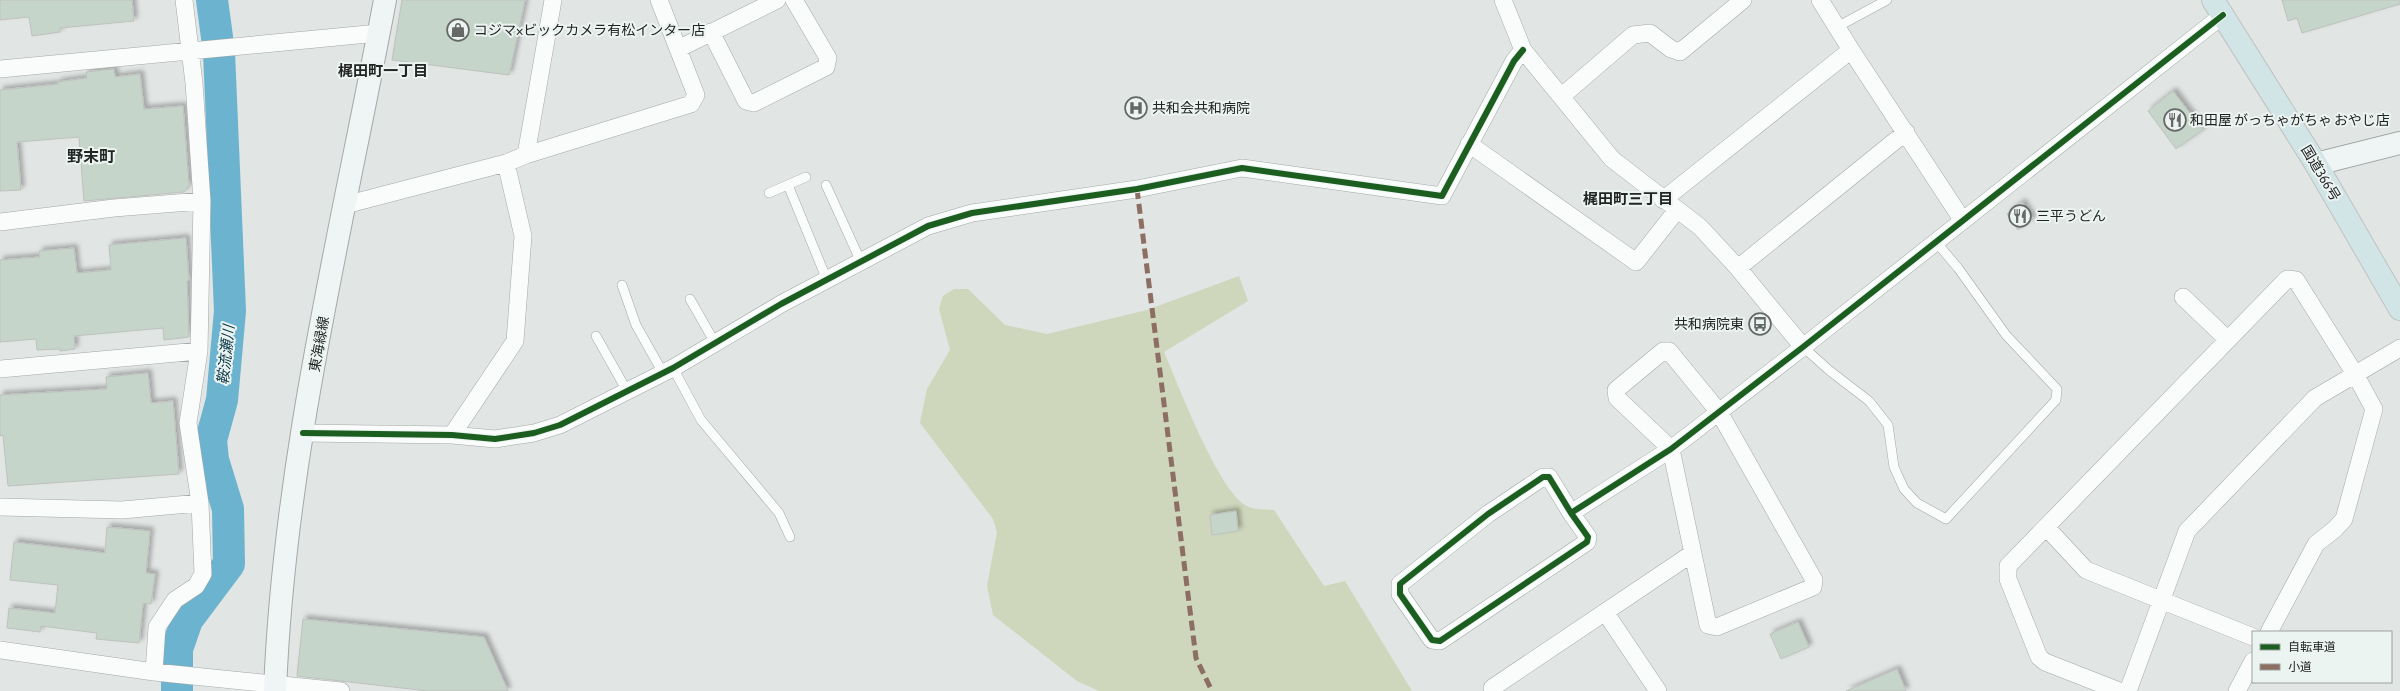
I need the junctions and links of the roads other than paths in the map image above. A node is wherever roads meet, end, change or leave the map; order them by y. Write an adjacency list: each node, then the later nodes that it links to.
1 (184, 0): 15 (street)
2 (385, 0): 14 (main road, 東海緑線)
3 (553, 0): 24 (street)
4 (659, 0): 16 (street)
5 (777, 0): 13 (street)
6 (794, 0): 13 (street)
7 (1503, 0): 17 (street)
8 (1743, 0): 20 (street)
9 (1820, 0): 12 (street)
10 (1887, 0): 12 (lane)
11 (2218, 8): 26 (highway, 国道366号); 35 (street)
12 (1837, 27): 18 (street)
13 (711, 32): 16 (street)
14 (379, 33): 15 (street); 33 (main road, 東海緑線)
15 (196, 49): 19 (street); 32 (street)
16 (678, 49): 24 (street)
17 (1523, 50): 20 (street); 23 (street)
18 (1851, 50): 21 (street); 31 (street)
19 (0, 69)
20 (1562, 96): 31 (street)
21 (1906, 132): 35 (street); 39 (street)
22 (2400, 143): 26 (main road)
23 (1469, 144): 34 (street); 38 (street)
24 (526, 155): 25 (street)
25 (506, 163): 33 (street); 57 (street)
26 (2316, 164): 44 (highway, 国道366号)
27 (806, 177): 28 (lane)
28 (788, 185): 30 (lane); 40 (lane)
29 (826, 185): 38 (lane)
30 (769, 193)
31 (1663, 200): 34 (street)
32 (202, 201): 36 (street); 50 (street)
33 (345, 205): 56 (main road, 東海緑線)
34 (1677, 210): 39 (street)
35 (1963, 221): 37 (street)
36 (0, 222)
37 (1936, 242): 48 (street); 48 (lane)
38 (861, 262): 40 (street)
39 (1738, 268): 48 (street)
40 (827, 280): 47 (street)
41 (622, 285): 52 (lane)
42 (2183, 297): 46 (street)
43 (690, 299): 47 (lane)
44 (2400, 309)
45 (596, 336): 54 (lane)
46 (2228, 340): 53 (street); 62 (street)
47 (715, 343): 52 (street)
48 (1803, 347): 55 (street)
49 (2400, 348): 53 (street)
50 (199, 351): 51 (street); 59 (street)
51 (0, 369)
52 (668, 370): 54 (street); 63 (lane)
53 (2355, 374): 65 (street); 67 (street)
54 (627, 391): 57 (street)
55 (1719, 412): 58 (street); 58 (street); 64 (street)
56 (303, 433): 57 (street); 72 (main road, 東海緑線)
57 (452, 436)
58 (1671, 449): 61 (street); 64 (street)
59 (200, 503): 60 (street); 71 (street)
60 (0, 507)
61 (1572, 513): 61 (street)
62 (2046, 527): 65 (street); 76 (street)
63 (790, 537)
64 (1693, 553): 66 (street)
65 (2162, 600): 68 (street); 77 (street)
66 (1605, 612): 74 (street); 75 (street)
67 (2270, 631)
68 (2252, 637)
69 (0, 650): 71 (street)
70 (2252, 663): 78 (street)
71 (160, 672): 72 (street)
72 (275, 687): 73 (street)
73 (341, 691)
74 (1494, 691)
75 (1658, 691)
76 (2119, 691)
77 (2128, 691)
78 (2237, 691)

